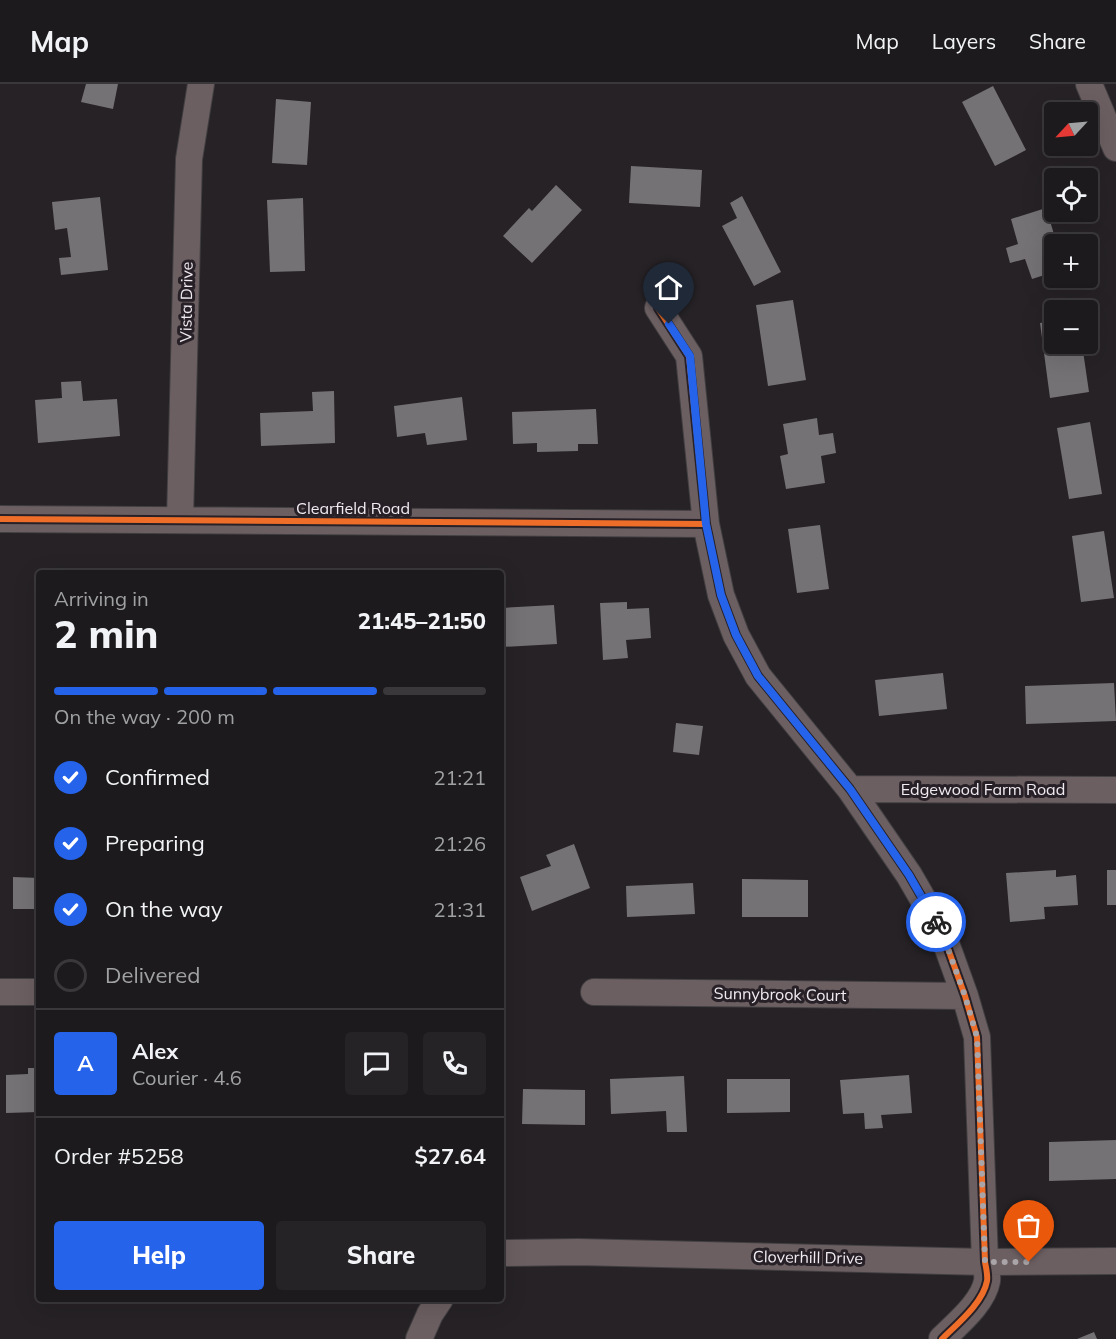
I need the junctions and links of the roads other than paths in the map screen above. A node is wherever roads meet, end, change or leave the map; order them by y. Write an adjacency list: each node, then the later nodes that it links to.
1 (201, 84): 6 (street, Vista Drive)
2 (1089, 84): 3 (street)
3 (1116, 148)
4 (658, 308): 7 (street)
5 (0, 519): 6 (street, Clearfield Road)
6 (180, 520): 7 (street, Clearfield Road)
7 (706, 524): 8 (street)
8 (850, 789): 9 (street, Edgewood Farm Road); 13 (street)
9 (1116, 790)
10 (0, 992): 11 (street)
11 (36, 992)
12 (594, 992): 13 (street, Sunnybrook Court)
13 (965, 996): 16 (street)
14 (504, 1253): 16 (street, Cloverhill Drive)
15 (1116, 1261): 16 (street, Cloverhill Drive)
16 (985, 1262): 19 (street)
17 (439, 1302): 18 (street)
18 (419, 1339)
19 (942, 1339)

